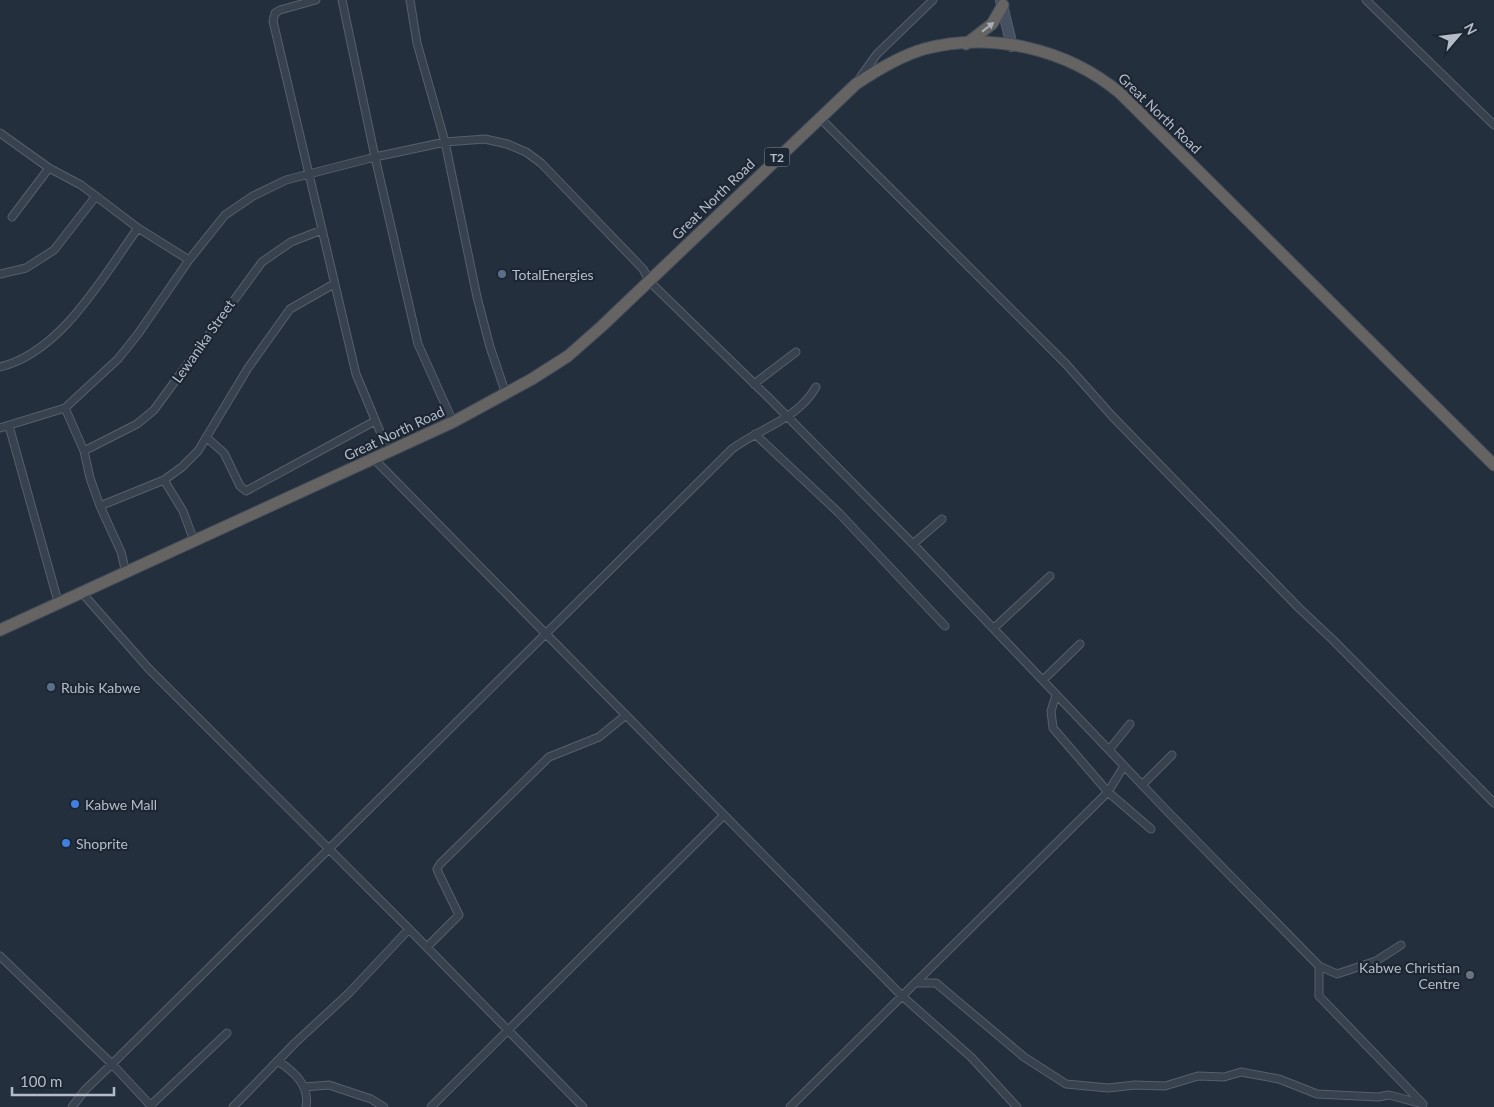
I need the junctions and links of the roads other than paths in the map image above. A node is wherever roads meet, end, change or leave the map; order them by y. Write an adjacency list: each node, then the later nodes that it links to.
1 (316, 0): 16 (street)
2 (342, 0): 14 (street)
3 (410, 0): 13 (street)
4 (933, 0): 9 (street)
5 (1366, 0): 11 (street)
6 (1002, 3): 7 (highway, one-way to 6); 8 (main road)
7 (966, 44): 8 (highway, Great North Road / T2); 9 (highway, Great North Road / T2)
8 (1012, 46): 41 (highway, Great North Road / T2)
9 (856, 84): 10 (highway, Great North Road / T2)
10 (819, 116): 23 (highway, Great North Road / T2); 65 (street)
11 (1494, 125)
12 (0, 133): 15 (street)
13 (445, 142): 14 (street); 23 (street); 29 (street)
14 (375, 157): 16 (street); 33 (street)
15 (49, 168): 17 (street); 18 (street)
16 (309, 173): 20 (street); 21 (street)
17 (96, 196): 19 (street); 22 (street)
18 (12, 217)
19 (138, 228): 21 (street); 26 (street)
20 (322, 230): 24 (street); 38 (street, Lewanika Street)
21 (189, 260): 30 (street)
22 (0, 274)
23 (650, 282): 27 (street); 29 (highway, Great North Road / T2)
24 (334, 284): 32 (street); 37 (street)
25 (796, 352): 27 (street)
26 (0, 367)
27 (754, 384): 31 (street)
28 (816, 387): 31 (street)
29 (506, 394): 33 (highway, Great North Road / T2)
30 (64, 408): 34 (street); 38 (street)
31 (786, 417): 36 (street); 46 (street)
32 (375, 421): 37 (street); 39 (street)
33 (453, 422): 39 (highway, Great North Road / T2)
34 (9, 426): 35 (street); 50 (street)
35 (0, 428)
36 (755, 434): 51 (street); 54 (street)
37 (206, 437): 42 (street)
38 (84, 452): 43 (street)
39 (388, 453): 40 (highway, Great North Road / T2)
40 (374, 459): 45 (highway, Great North Road / T2); 54 (street)
41 (1494, 465)
42 (164, 480): 43 (street); 45 (street)
43 (100, 506): 47 (street)
44 (942, 519): 46 (street)
45 (194, 541): 47 (highway, Great North Road / T2)
46 (913, 544): 52 (street)
47 (126, 573): 49 (highway, Great North Road / T2)
48 (1050, 576): 52 (street)
49 (83, 594): 50 (highway, Great North Road / T2); 68 (street)
50 (59, 605): 53 (highway, Great North Road / T2)
51 (945, 626)
52 (994, 628): 56 (street)
53 (0, 630)
54 (544, 635): 58 (street); 68 (street)
55 (1080, 644): 56 (street)
56 (1043, 680): 57 (street)
57 (1056, 695): 60 (street); 64 (street)
58 (626, 715): 66 (street); 71 (street)
59 (1130, 724): 60 (street)
60 (1109, 750): 62 (street)
61 (1172, 755): 63 (street)
62 (1124, 766): 63 (street); 64 (street)
63 (1142, 785): 73 (street)
64 (1108, 792): 67 (street); 74 (street)
65 (1494, 803)
66 (724, 815): 75 (street); 76 (street)
67 (1151, 829)
68 (329, 851): 69 (street); 79 (street)
69 (409, 929): 71 (street); 78 (street)
70 (1401, 945): 73 (street)
71 (427, 947): 76 (street)
72 (0, 956): 79 (street)
73 (1319, 966): 82 (street)
74 (915, 983): 75 (street); 82 (street)
75 (902, 996): 89 (street); 90 (street)
76 (508, 1030): 87 (street); 88 (street)
77 (227, 1033): 81 (street)
78 (278, 1061): 80 (street); 84 (street)
79 (112, 1064): 81 (street); 83 (street)
80 (304, 1087): 85 (street); 86 (street)
81 (151, 1106)
82 (1424, 1106)
83 (72, 1107)
84 (233, 1107)
85 (306, 1107)
86 (384, 1107)
87 (431, 1107)
88 (583, 1107)
89 (790, 1107)
90 (1017, 1107)

